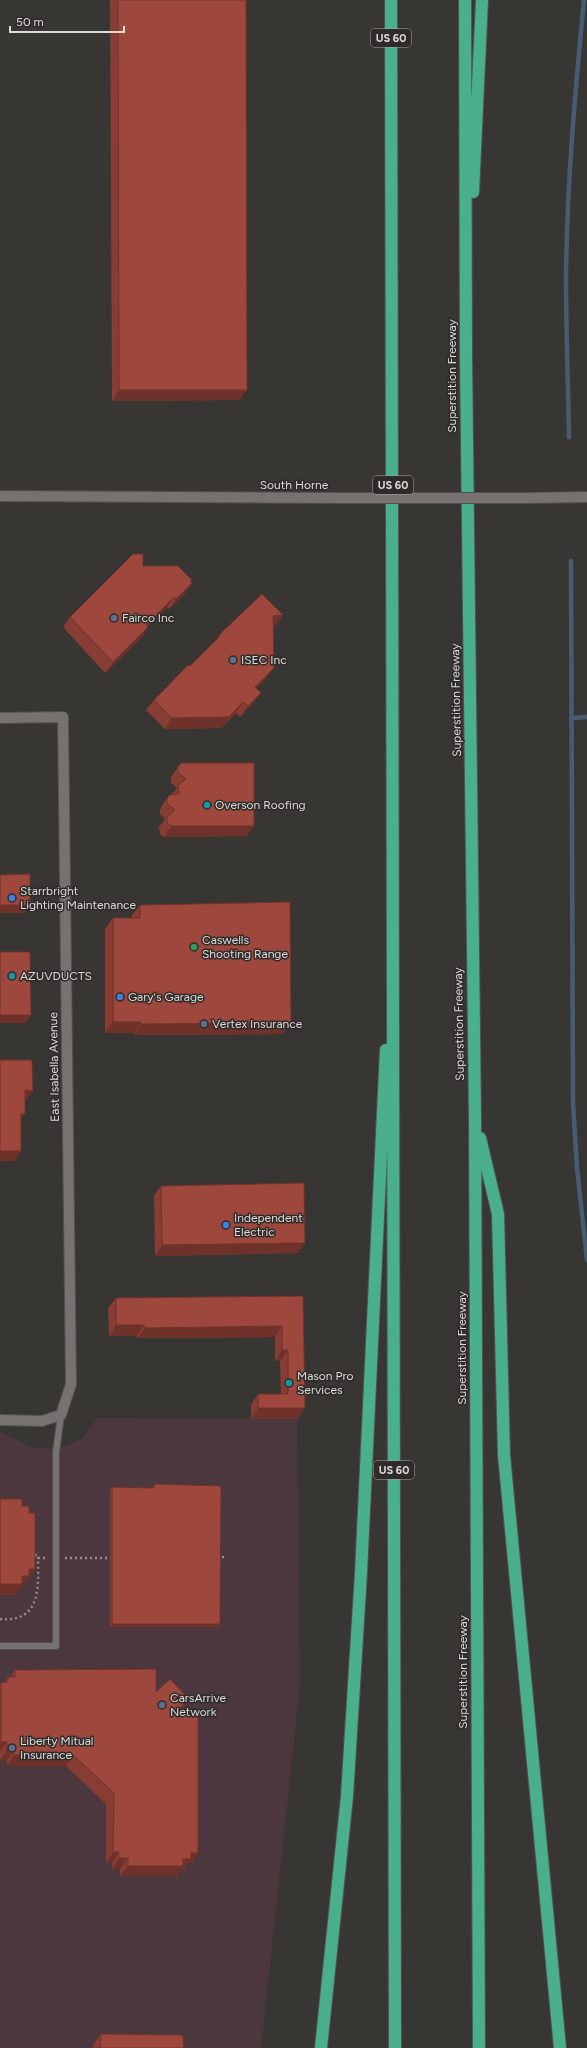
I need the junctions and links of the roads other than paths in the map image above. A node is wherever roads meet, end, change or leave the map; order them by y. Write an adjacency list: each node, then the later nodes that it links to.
1 (387, 0): 5 (highway)
2 (391, 0): 5 (highway, US 60)
3 (465, 0): 6 (highway, Superstition Freeway)
4 (482, 0): 6 (highway)
5 (392, 76): 10 (highway, US 60)
6 (466, 357): 11 (highway, Superstition Freeway)
7 (0, 496): 8 (street, South Horne, bridge)
8 (587, 497)
9 (0, 718): 12 (street, East Isabella Avenue)
10 (394, 893): 15 (highway); 16 (highway, US 60)
11 (475, 1118): 17 (highway, Superstition Freeway); 18 (highway)
12 (61, 1415): 13 (street); 14 (lane)
13 (0, 1420)
14 (0, 1646)
15 (321, 2048)
16 (395, 2048)
17 (478, 2048)
18 (560, 2048)

